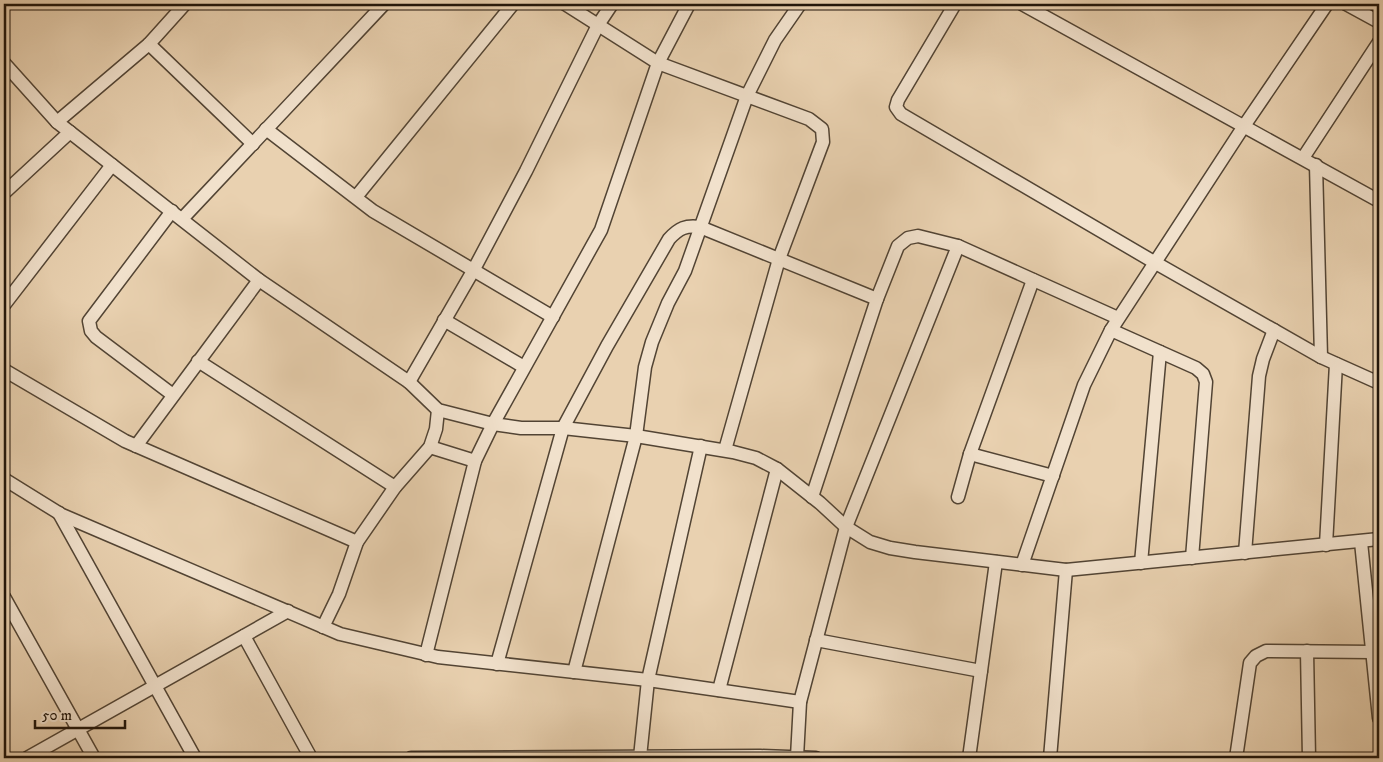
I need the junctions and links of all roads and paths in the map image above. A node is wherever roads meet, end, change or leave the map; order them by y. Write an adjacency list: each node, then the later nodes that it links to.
1 (185, 4): 15 (street)
2 (384, 4): 21 (street)
3 (513, 4): 28 (street)
4 (565, 4): 13 (street)
5 (612, 4): 13 (street)
6 (688, 4): 17 (street)
7 (800, 4): 18 (street)
8 (955, 4): 35 (street)
9 (1022, 4): 20 (street)
10 (1327, 4): 20 (street)
11 (1346, 4): 12 (street)
12 (1379, 22)
13 (598, 25): 17 (street); 36 (street)
14 (1379, 42): 24 (street)
15 (149, 44): 19 (street); 23 (street)
16 (4, 63): 19 (street)
17 (658, 63): 18 (street); 41 (street)
18 (747, 96): 32 (street); 34 (street)
19 (57, 122): 22 (street)
20 (1244, 126): 24 (street); 35 (street)
21 (266, 130): 23 (street); 28 (street)
22 (70, 132): 25 (street); 27 (street)
23 (253, 144): 31 (street)
24 (1303, 158): 26 (street)
25 (112, 165): 30 (street); 40 (street)
26 (1316, 165): 29 (street); 47 (street)
27 (4, 193)
28 (356, 197): 36 (street)
29 (1379, 201)
30 (172, 211): 31 (street); 54 (street)
31 (182, 220): 37 (street)
32 (700, 227): 34 (street); 57 (street); 58 (street)
33 (958, 246): 38 (street); 39 (street); 72 (street)
34 (779, 259): 39 (street); 62 (street)
35 (1154, 262): 42 (street); 45 (street)
36 (473, 271): 41 (street); 43 (street)
37 (259, 280): 48 (street); 52 (street)
38 (1033, 280): 42 (street); 63 (street)
39 (877, 299): 69 (street)
40 (4, 305)
41 (553, 317): 50 (street)
42 (1118, 318): 44 (street)
43 (444, 320): 50 (street); 52 (street)
44 (1111, 330): 46 (street); 66 (street)
45 (1274, 330): 47 (street); 77 (street)
46 (1160, 352): 78 (street); 80 (street)
47 (1321, 356): 49 (street)
48 (198, 361): 54 (street); 68 (street)
49 (1336, 364): 53 (street); 76 (street)
50 (524, 367): 56 (street)
51 (4, 370): 59 (street)
52 (409, 382): 55 (street)
53 (1379, 383)
54 (173, 396): 59 (street)
55 (438, 410): 56 (street); 61 (street)
56 (493, 424): 57 (street); 64 (street)
57 (563, 428): 58 (street); 91 (street)
58 (636, 436): 60 (street); 93 (street)
59 (136, 446): 74 (street)
60 (701, 446): 62 (street); 94 (street)
61 (430, 447): 64 (street); 68 (street)
62 (725, 450): 65 (street)
63 (970, 454): 66 (street); 70 (street)
64 (475, 461): 89 (street)
65 (777, 469): 69 (street); 96 (street)
66 (1053, 476): 81 (street)
67 (4, 479): 71 (street)
68 (395, 487): 74 (street)
69 (812, 497): 72 (street)
70 (958, 497)
71 (60, 513): 84 (street); 95 (street)
72 (846, 527): 79 (street); 87 (street)
73 (1379, 539): 75 (street)
74 (357, 542): 85 (street)
75 (1361, 542): 76 (street); 90 (street)
76 (1326, 545): 77 (street)
77 (1245, 553): 78 (street)
78 (1192, 558): 80 (street)
79 (996, 562): 81 (street); 92 (street)
80 (1141, 563): 82 (street)
81 (1022, 565): 82 (street)
82 (1066, 570): 110 (street)
83 (4, 597): 99 (street)
84 (288, 611): 85 (street); 86 (street)
85 (324, 626): 89 (street)
86 (244, 636): 95 (street); 105 (street)
87 (816, 640): 92 (street); 97 (street)
88 (1307, 651): 90 (street); 111 (street); 112 (street)
89 (426, 655): 91 (street)
90 (1375, 657): 98 (street)
91 (497, 664): 93 (street)
92 (981, 671): 109 (street)
93 (574, 672): 94 (street)
94 (648, 680): 96 (street); 100 (street)
95 (155, 686): 99 (street); 104 (street)
96 (719, 690): 97 (street)
97 (800, 702): 101 (street)
98 (1379, 718)
99 (78, 730): 102 (street); 103 (street)
100 (640, 757): 106 (street); 107 (street)
101 (797, 757): 107 (street); 108 (street)
102 (27, 758)
103 (94, 758)
104 (195, 758)
105 (311, 758)
106 (411, 758)
107 (655, 758)
108 (816, 758)
109 (969, 758)
110 (1050, 758)
111 (1236, 758)
112 (1309, 758)

